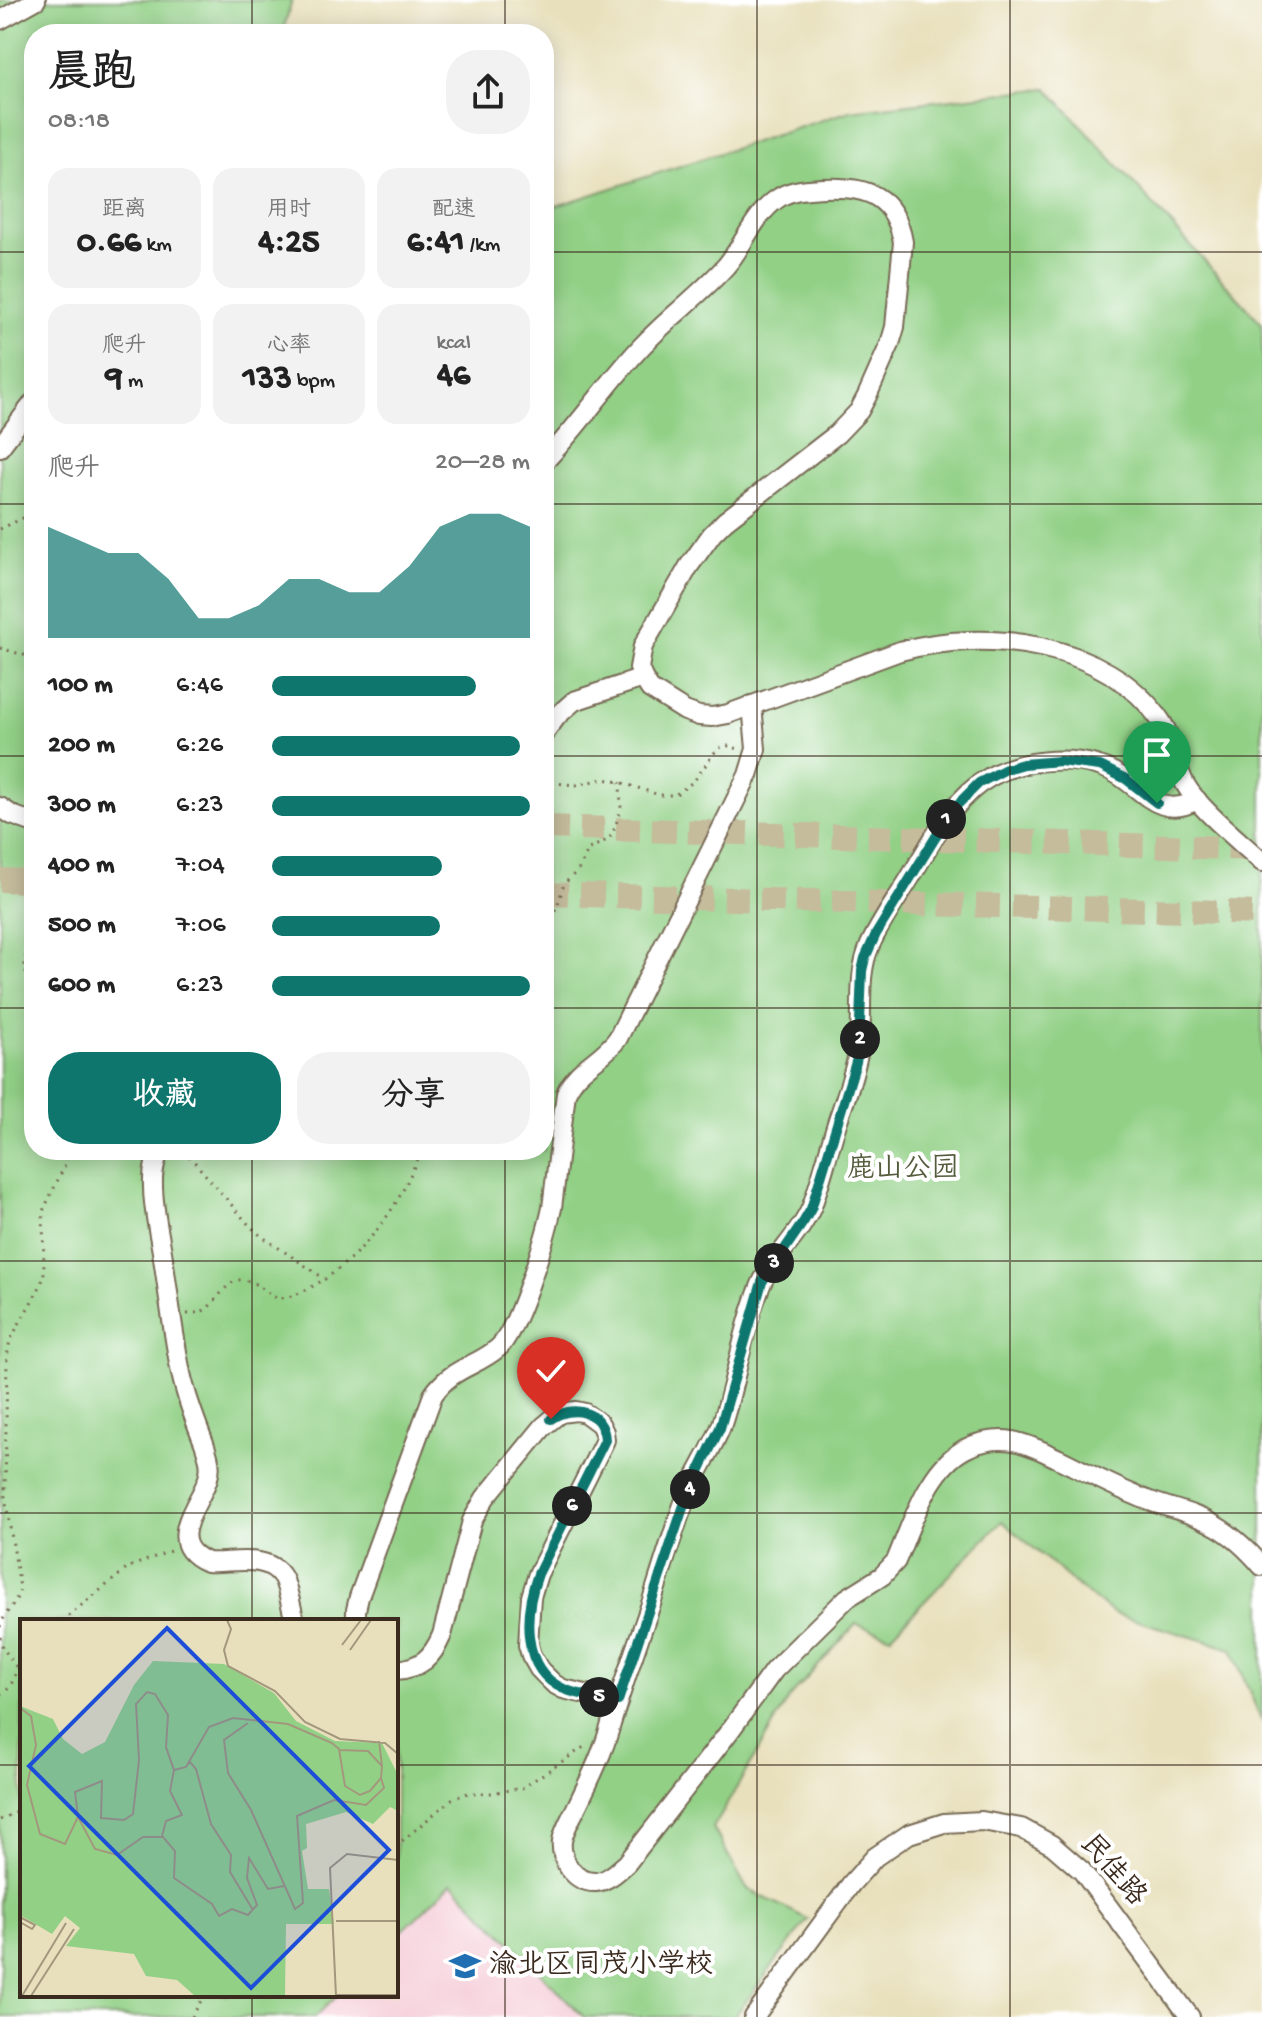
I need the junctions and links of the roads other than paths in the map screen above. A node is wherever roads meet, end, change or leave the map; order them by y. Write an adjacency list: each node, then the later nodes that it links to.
1 (36, 0): 2 (street)
2 (0, 20)
3 (24, 415): 4 (street)
4 (0, 447)
5 (554, 450): 6 (street)
6 (643, 678): 7 (street); 8 (street)
7 (752, 705): 9 (street); 16 (street)
8 (554, 720)
9 (1197, 800): 12 (street); 18 (street)
10 (0, 807): 11 (street)
11 (24, 819)
12 (1262, 862)
13 (156, 1160): 15 (street)
14 (1262, 1566): 18 (street)
15 (294, 1619)
16 (356, 1619)
17 (398, 1670): 18 (street)
18 (618, 1701)
19 (754, 2017): 20 (street, 民佳路)
20 (1190, 2017)

